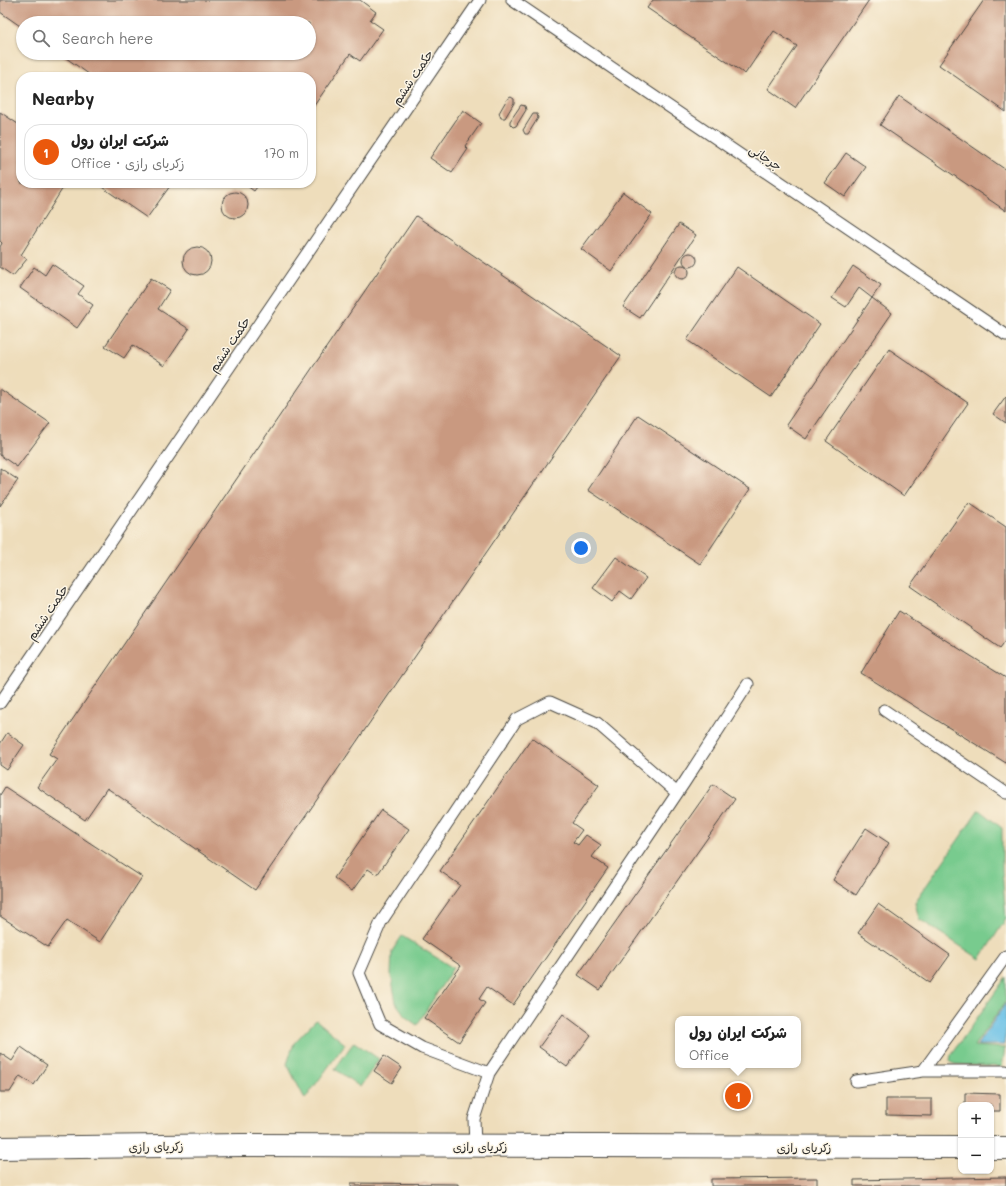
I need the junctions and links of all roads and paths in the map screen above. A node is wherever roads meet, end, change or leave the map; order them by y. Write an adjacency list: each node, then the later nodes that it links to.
1 (480, 0): 5 (lane, حکمت ششم)
2 (512, 0): 3 (lane, جرجانی)
3 (1006, 336)
4 (748, 684): 7 (lane)
5 (0, 703)
6 (884, 710): 8 (lane)
7 (677, 793): 12 (lane); 12 (lane)
8 (1006, 793)
9 (1006, 956): 10 (lane)
10 (922, 1071): 11 (lane); 13 (lane)
11 (1006, 1071)
12 (489, 1073): 14 (lane)
13 (856, 1081)
14 (475, 1146): 15 (street, زکریای رازی); 16 (street, زکریای رازی)
15 (958, 1147)
16 (0, 1148)
17 (994, 1148): 18 (street)
18 (1006, 1148)

